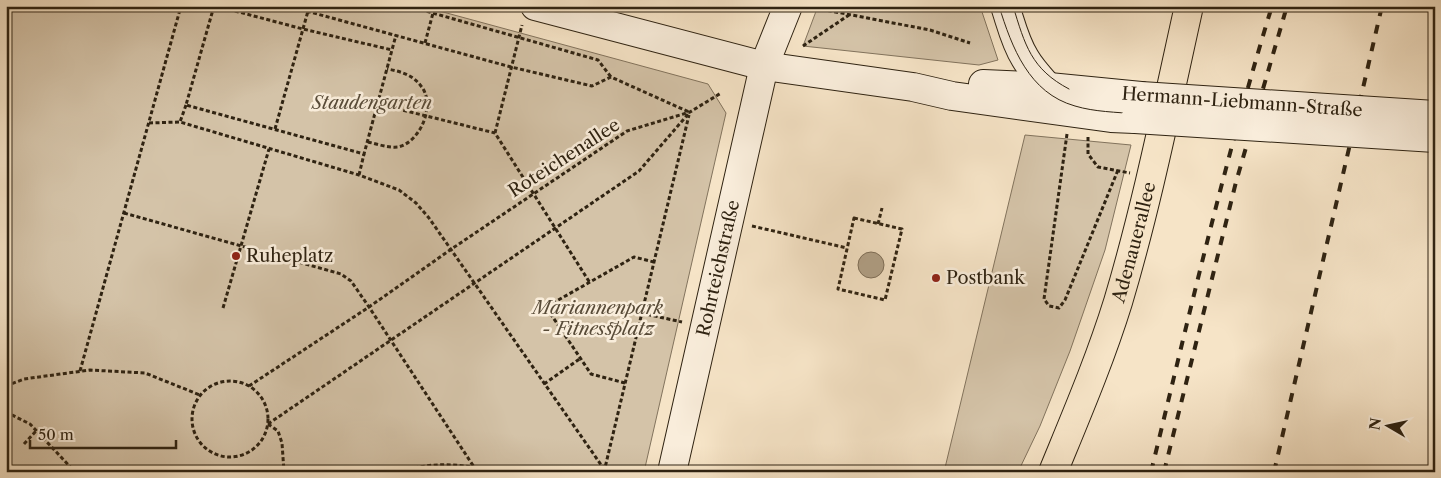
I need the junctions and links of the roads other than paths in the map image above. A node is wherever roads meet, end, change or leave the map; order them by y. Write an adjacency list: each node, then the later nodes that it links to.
1 (788, 6): 5 (main road, Rohrteichstraße)
2 (1006, 6): 6 (main road)
3 (1190, 6): 11 (main road, Adenauerallee)
4 (528, 15): 5 (main road)
5 (764, 66): 6 (main road); 10 (main road, Rohrteichstraße)
6 (1030, 93): 7 (main road, Hermann-Liebmann-Straße); 7 (main road, Hermann-Liebmann-Straße)
7 (1138, 108): 8 (main road, Hermann-Liebmann-Straße, bridge); 9 (main road, Hermann-Liebmann-Straße, bridge)
8 (1435, 115)
9 (1435, 138)
10 (672, 472)
11 (1053, 472)

